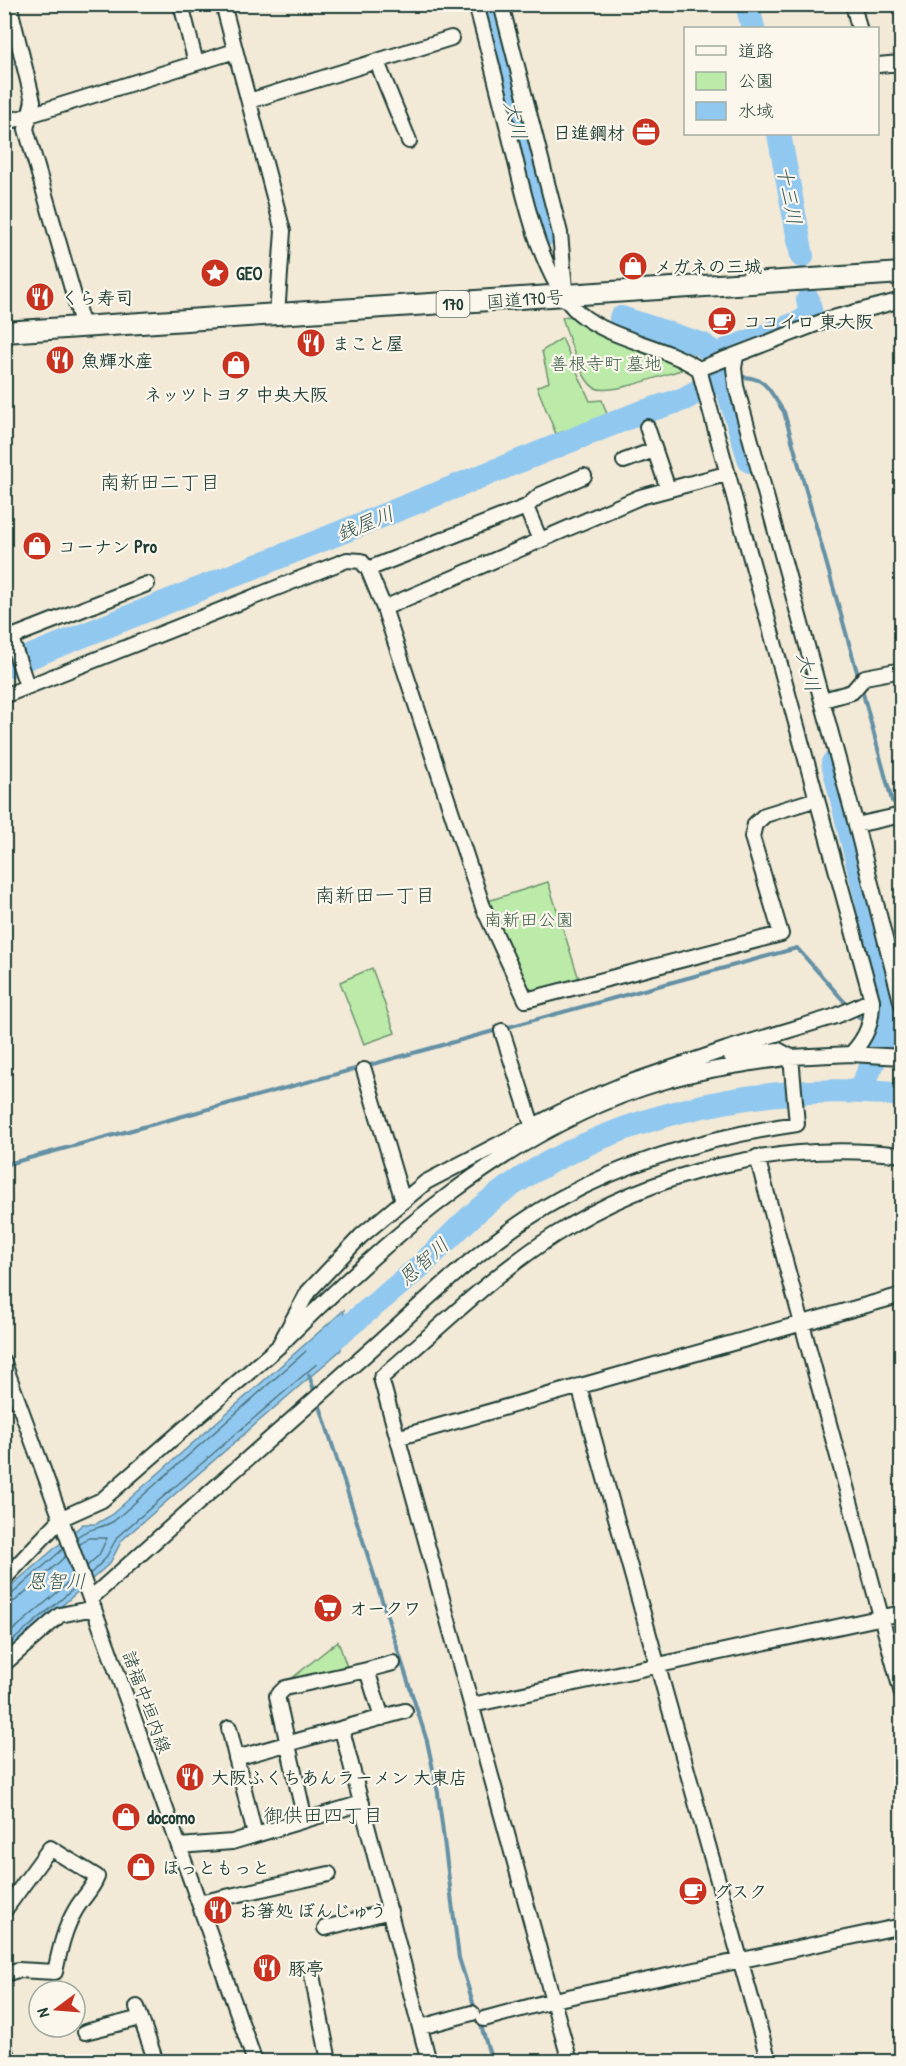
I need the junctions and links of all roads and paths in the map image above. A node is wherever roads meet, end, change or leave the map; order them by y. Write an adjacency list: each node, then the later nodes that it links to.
1 (9, 4): 15 (street)
2 (181, 4): 11 (street)
3 (223, 4): 9 (street)
4 (476, 4): 19 (street)
5 (501, 4): 19 (street)
6 (853, 4): 7 (street)
7 (860, 27)
8 (451, 38): 10 (street)
9 (235, 51): 11 (street); 14 (street)
10 (376, 62): 14 (street); 17 (street)
11 (196, 63): 15 (street)
12 (879, 65): 13 (street)
13 (902, 69)
14 (249, 101): 21 (street)
15 (29, 116): 16 (street); 22 (street)
16 (4, 123)
17 (409, 141)
18 (902, 273): 19 (highway, 国道170号 / 170)
19 (565, 297): 21 (highway, 国道170号 / 170); 25 (street)
20 (902, 300): 24 (street)
21 (277, 315): 22 (highway, 国道170号 / 170)
22 (83, 327): 23 (highway, 国道170号 / 170)
23 (4, 332)
24 (733, 357): 25 (street); 41 (street)
25 (701, 370): 29 (street)
26 (647, 427): 27 (street)
27 (654, 450): 28 (street); 31 (street)
28 (624, 461)
29 (726, 474): 31 (street); 42 (street)
30 (584, 476): 32 (street)
31 (668, 489): 33 (street)
32 (526, 507): 33 (street); 34 (street)
33 (540, 540): 36 (street)
34 (368, 569): 36 (street); 39 (street)
35 (147, 584): 37 (street)
36 (384, 608): 42 (street)
37 (8, 639): 39 (street)
38 (902, 670): 41 (street)
39 (27, 686): 40 (street)
40 (4, 696)
41 (823, 700): 44 (street)
42 (817, 799): 45 (street)
43 (902, 815): 44 (street)
44 (856, 825): 46 (street)
45 (872, 1000): 48 (street); 49 (street)
46 (902, 1005)
47 (502, 1030): 53 (street)
48 (727, 1049): 50 (street); 53 (street)
49 (851, 1054): 50 (street); 51 (street)
50 (791, 1057): 59 (street); 65 (street)
51 (902, 1057)
52 (364, 1070): 56 (street)
53 (533, 1128): 56 (street)
54 (902, 1155): 55 (street)
55 (757, 1157): 58 (street); 62 (street)
56 (403, 1202): 59 (street)
57 (902, 1295): 58 (street)
58 (800, 1324): 61 (street); 67 (street)
59 (278, 1347): 63 (street)
60 (4, 1363): 63 (street)
61 (579, 1386): 62 (street); 70 (street)
62 (400, 1437): 73 (street)
63 (62, 1518): 64 (street); 65 (street, 諸福中垣内線)
64 (4, 1579)
65 (91, 1599): 69 (street); 83 (street, 諸福中垣内線)
66 (902, 1613): 67 (street)
67 (880, 1618): 70 (street); 72 (street)
68 (393, 1663): 71 (street)
69 (4, 1664)
70 (660, 1664): 73 (street); 90 (street)
71 (368, 1670): 75 (street); 78 (street)
72 (902, 1694)
73 (472, 1705): 93 (street)
74 (405, 1711): 75 (street)
75 (382, 1718): 77 (street)
76 (229, 1728): 79 (street)
77 (342, 1730): 78 (street); 80 (street)
78 (288, 1745): 79 (street); 81 (street)
79 (236, 1758): 82 (street)
80 (362, 1803): 81 (street); 87 (street)
81 (305, 1820): 82 (street)
82 (255, 1835): 83 (street)
83 (179, 1846): 85 (street, 諸福中垣内線)
84 (329, 1874): 85 (street)
85 (199, 1903): 99 (street, 諸福中垣内線)
86 (4, 1911): 91 (street)
87 (390, 1911): 89 (street); 94 (street)
88 (902, 1926): 90 (street)
89 (325, 1928)
90 (741, 1961): 93 (street); 103 (street)
91 (4, 1974)
92 (312, 1975): 100 (street)
93 (554, 2000): 94 (street); 102 (street)
94 (421, 2027): 101 (street)
95 (87, 2030): 98 (street)
96 (4, 2048): 97 (street)
97 (9, 2061)
98 (156, 2061)
99 (255, 2061)
100 (326, 2061)
101 (429, 2061)
102 (570, 2061)
103 (769, 2061)

